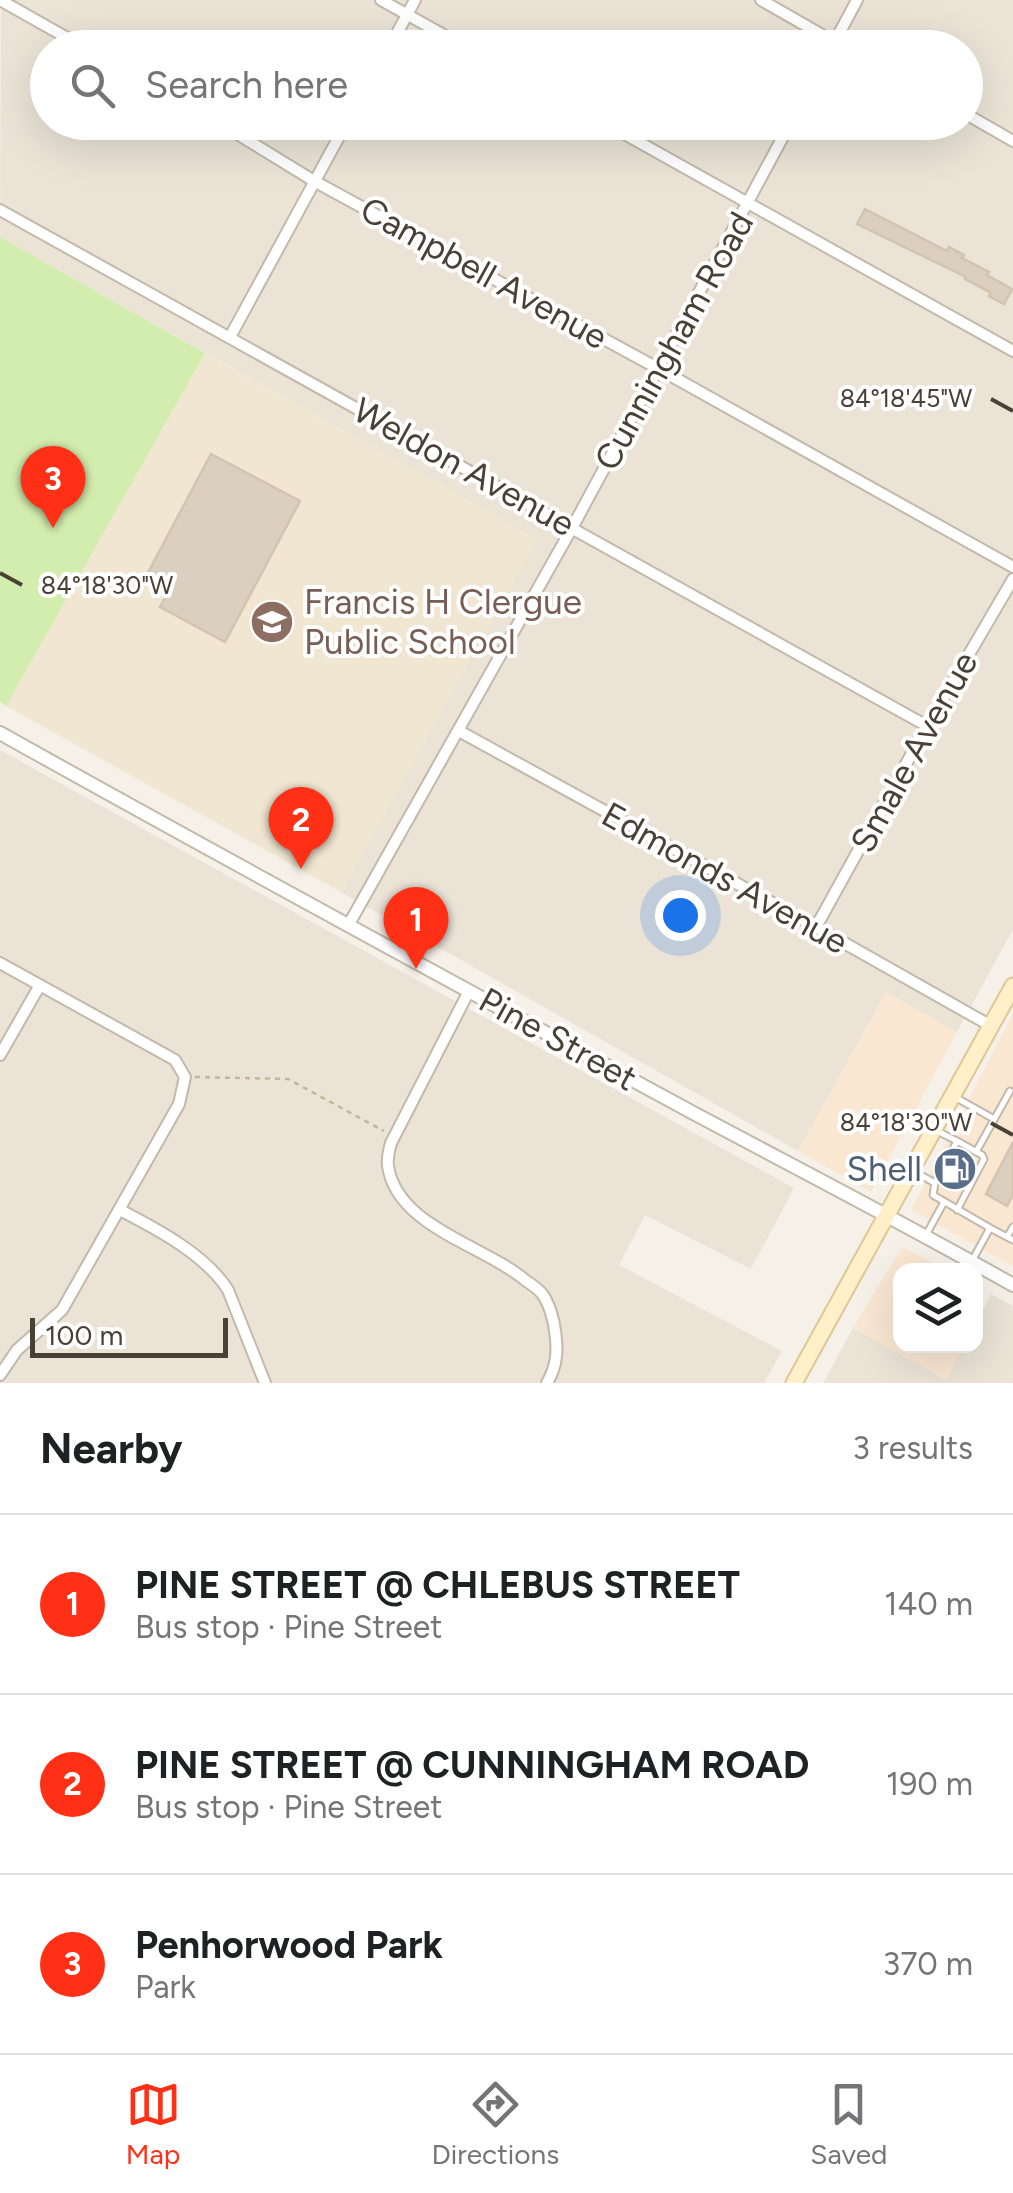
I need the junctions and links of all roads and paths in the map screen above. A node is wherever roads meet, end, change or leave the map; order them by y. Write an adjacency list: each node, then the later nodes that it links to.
1 (0, 0): 7 (street)
2 (382, 0): 6 (street)
3 (415, 0): 6 (street)
4 (760, 0): 10 (street)
5 (857, 0): 11 (street)
6 (407, 14): 8 (street); 9 (street)
7 (52, 30)
8 (399, 30)
9 (435, 30)
10 (810, 30)
11 (844, 30)
12 (983, 124): 17 (street)
13 (248, 140): 18 (street, Campbell Avenue)
14 (337, 140): 18 (street)
15 (635, 140): 19 (street)
16 (782, 140): 19 (street, Cunningham Road)
17 (1013, 141)
18 (314, 180): 21 (street); 23 (street, Campbell Avenue)
19 (749, 203): 22 (street); 23 (street, Cunningham Road)
20 (0, 210): 21 (street, Weldon Avenue)
21 (230, 336): 24 (street, Weldon Avenue)
22 (1013, 352)
23 (659, 368): 24 (street, Cunningham Road); 25 (street, Campbell Avenue)
24 (572, 528): 27 (street, Weldon Avenue); 28 (street, Cunningham Road)
25 (1013, 567)
26 (1013, 579): 27 (street, Smale Avenue)
27 (927, 726): 31 (street, Smale Avenue)
28 (459, 731): 30 (street, Cunningham Road); 31 (street, Edmonds Avenue)
29 (0, 733): 30 (street, Pine Street)
30 (349, 924): 35 (street, Pine Street)
31 (816, 927): 36 (street, Edmonds Avenue)
32 (0, 963): 33 (street)
33 (40, 986): 37 (street); 38 (street)
34 (1013, 986): 36 (main road)
35 (470, 991): 43 (street); 51 (street, Pine Street)
36 (991, 1026): 40 (main road)
37 (0, 1056)
38 (185, 1076): 43 (path); 49 (street)
39 (1010, 1091): 41 (lane)
40 (952, 1096): 41 (lane); 42 (main road)
41 (994, 1120): 45 (lane)
42 (934, 1129): 44 (lane); 46 (main road)
43 (394, 1136): 60 (street)
44 (957, 1142): 45 (lane); 47 (lane)
45 (976, 1152): 50 (lane)
46 (911, 1170): 47 (lane); 51 (main road)
47 (935, 1183): 48 (lane)
48 (944, 1202): 50 (lane); 54 (lane)
49 (120, 1210): 58 (street); 59 (street)
50 (956, 1210): 53 (lane)
51 (885, 1216): 54 (street, Pine Street); 61 (main road)
52 (1013, 1227): 55 (lane)
53 (990, 1228): 55 (lane); 56 (lane)
54 (925, 1236): 56 (street, Pine Street)
55 (1010, 1238)
56 (972, 1262): 57 (street, Pine Street)
57 (1013, 1285)
58 (0, 1375)
59 (265, 1383)
60 (548, 1383)
61 (794, 1383)

